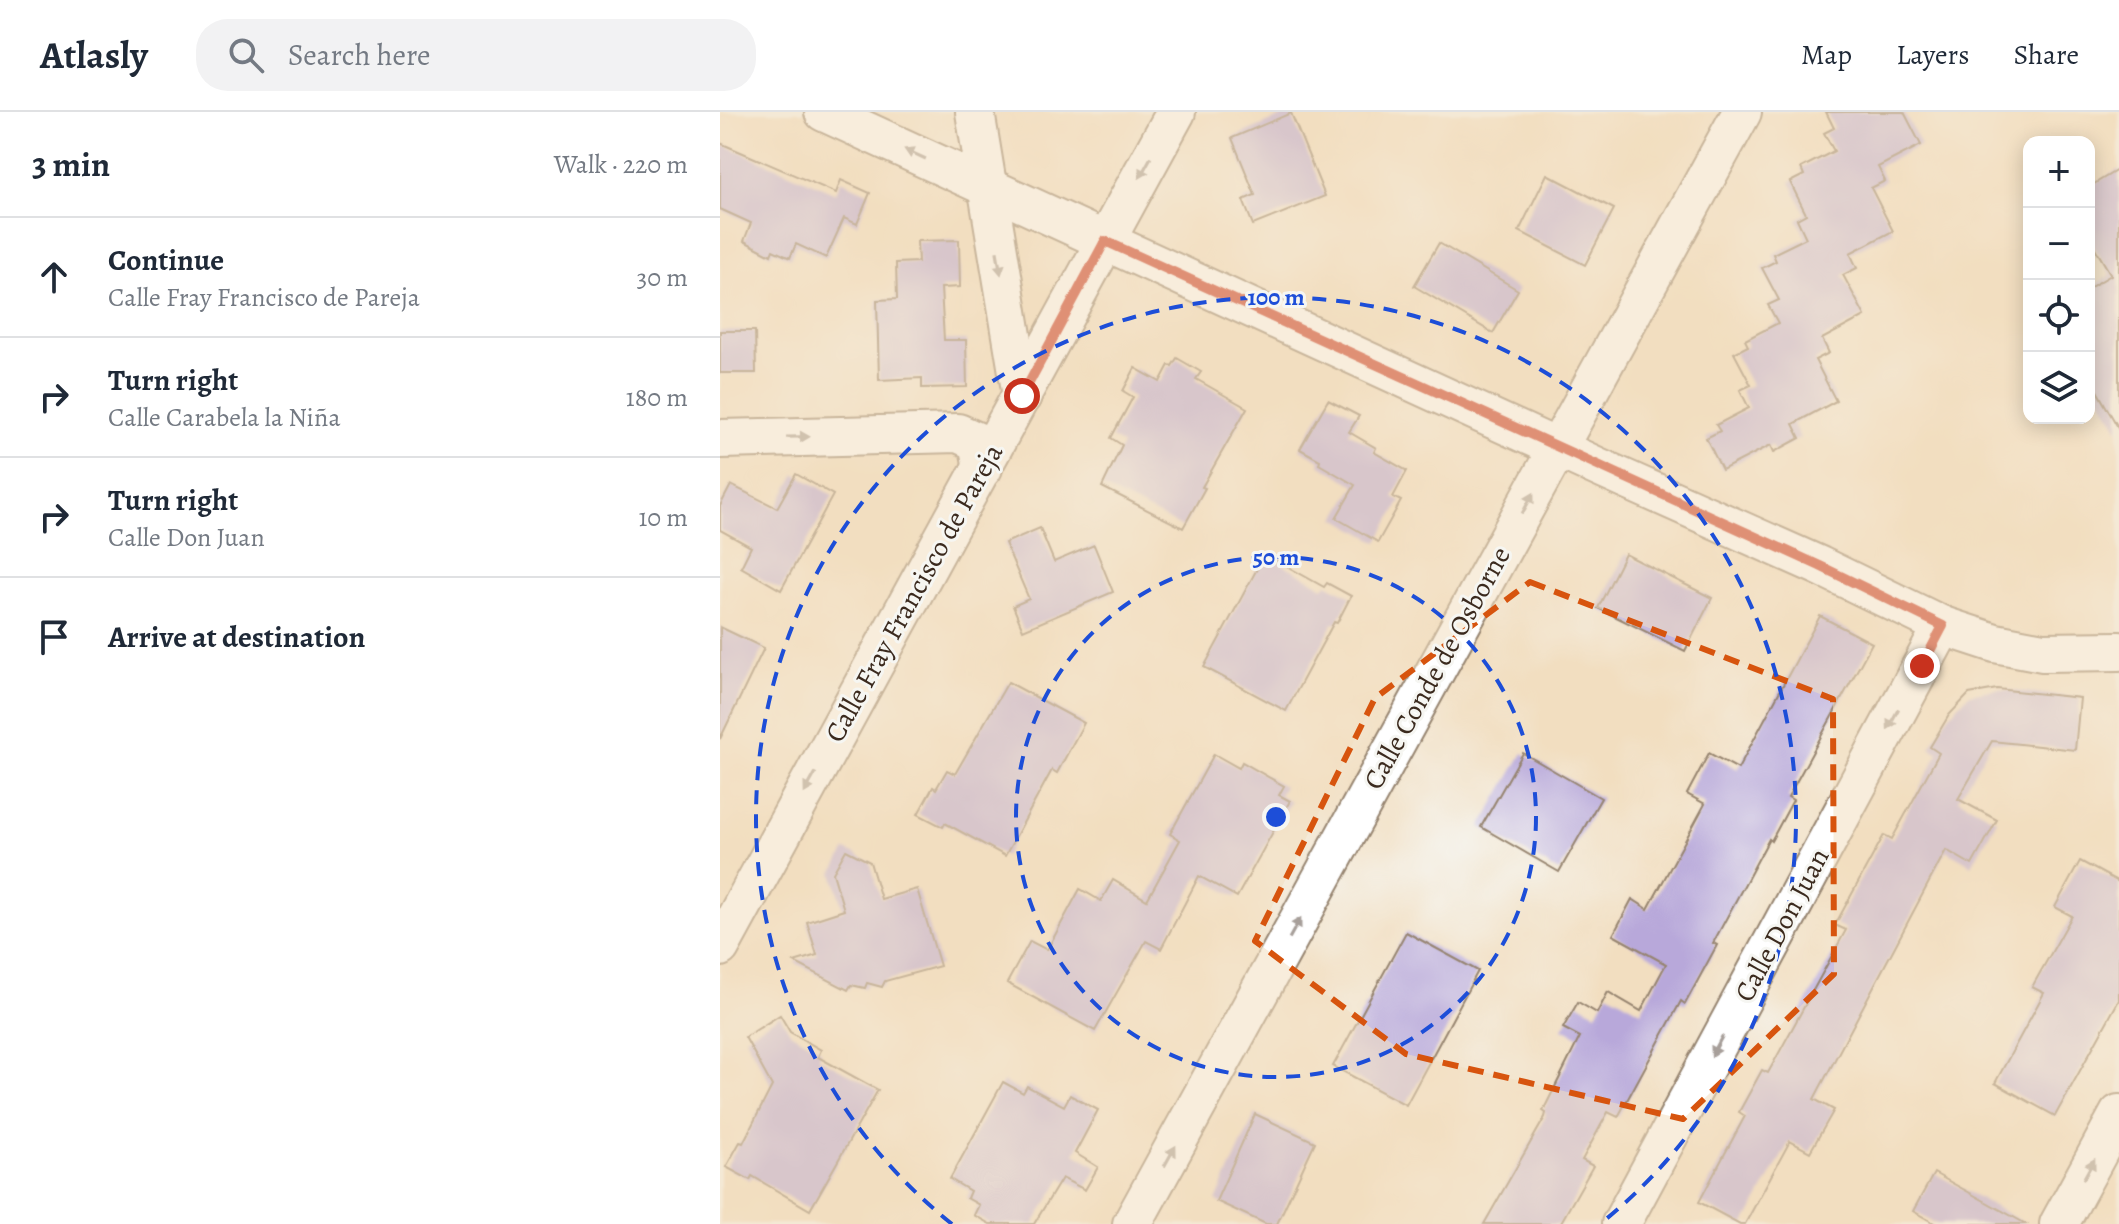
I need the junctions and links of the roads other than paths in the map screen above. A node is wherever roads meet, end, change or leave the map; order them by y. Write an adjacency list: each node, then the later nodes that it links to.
1 (824, 112): 5 (street, one-way to 1)
2 (975, 112): 5 (street)
3 (1176, 112): 6 (street, Calle Fray Francisco de Pareja, one-way to 6)
4 (1742, 112): 9 (street, Calle Conde de Osborne)
5 (986, 186): 6 (street); 7 (street, one-way to 7)
6 (1105, 241): 7 (street, Calle Fray Francisco de Pareja); 9 (street)
7 (1022, 396): 10 (street, Calle Fray Francisco de Pareja)
8 (720, 439): 10 (street, one-way to 10)
9 (1558, 449): 11 (street); 15 (street, Calle Conde de Osborne, one-way to 9)
10 (983, 468): 13 (street, Calle Fray Francisco de Pareja, one-way to 13)
11 (1943, 626): 12 (street); 16 (street, Calle Don Juan, one-way to 16)
12 (2119, 651)
13 (720, 947)
14 (2119, 1114): 17 (street, one-way to 14)
15 (1132, 1224)
16 (1621, 1224)
17 (2059, 1224)

